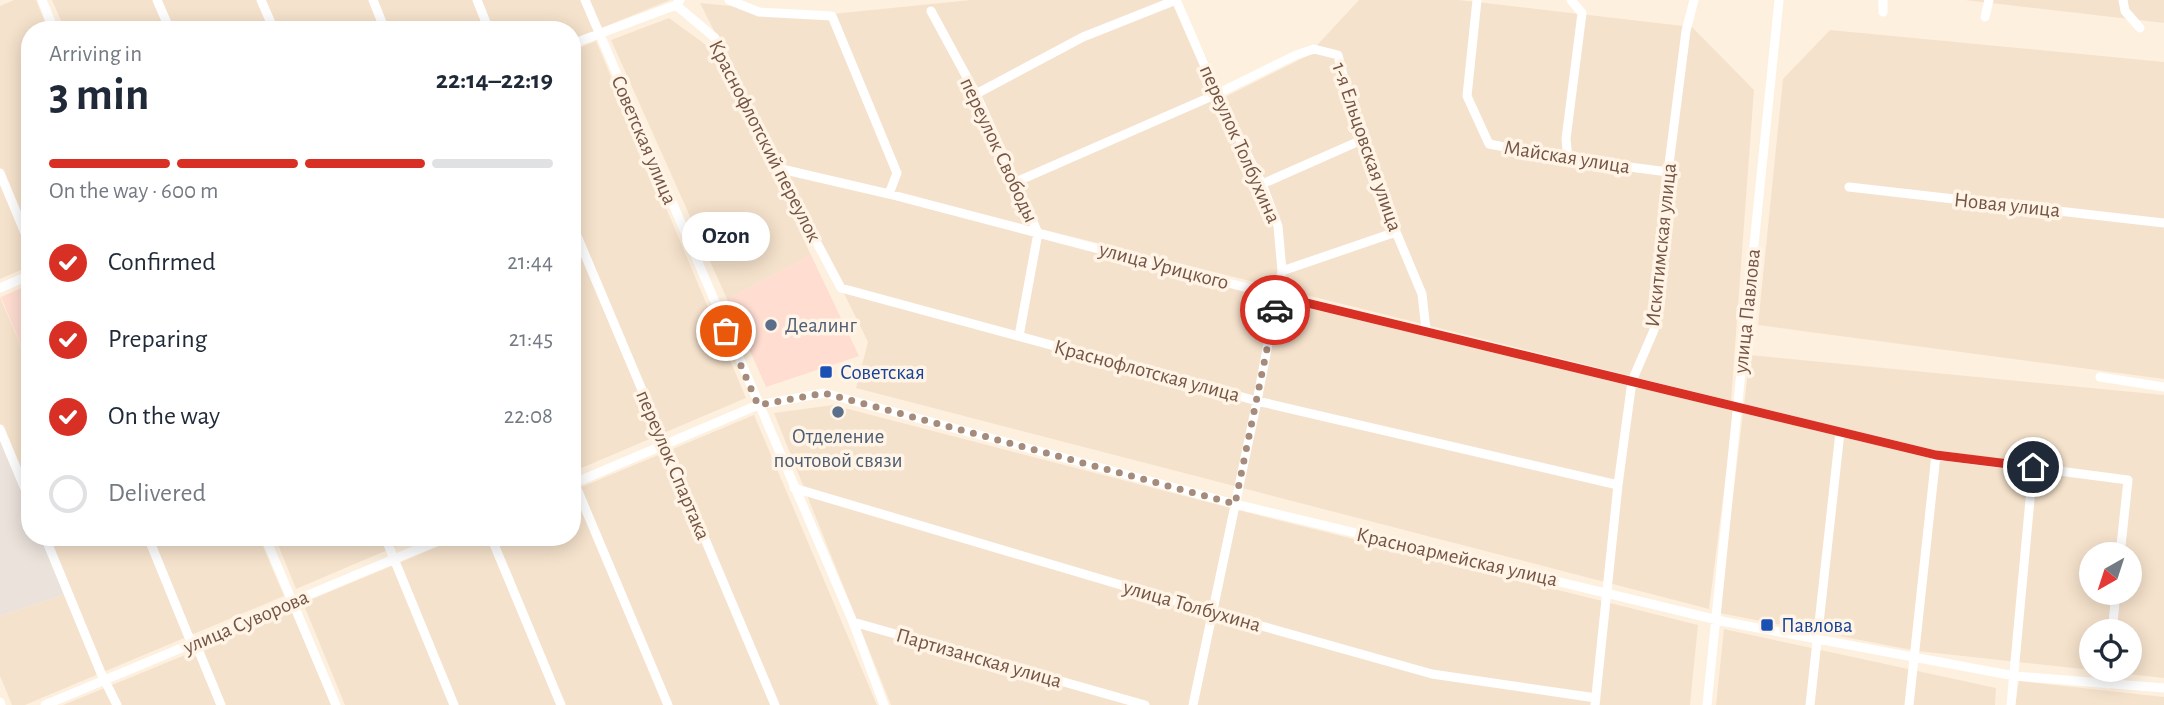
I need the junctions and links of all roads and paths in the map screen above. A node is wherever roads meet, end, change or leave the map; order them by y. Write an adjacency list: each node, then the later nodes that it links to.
1 (42, 0): 20 (street)
2 (157, 0): 21 (street)
3 (261, 0): 22 (street)
4 (373, 0): 23 (street)
5 (477, 0): 24 (street)
6 (585, 0): 26 (street, Советская улица)
7 (729, 0): 38 (street)
8 (1176, 0): 28 (street); 29 (street, переулок Толбухина)
9 (1477, 0): 31 (street, Майская улица)
10 (1571, 0): 31 (street)
11 (1695, 0): 33 (street, Искитимская улица)
12 (1779, 0): 56 (street, улица Павлова)
13 (1883, 0): 18 (street)
14 (1989, 0): 19 (street)
15 (2123, 0): 25 (street)
16 (678, 3): 26 (street); 32 (street, Краснофлотский переулок)
17 (931, 11): 28 (street, переулок Свободы)
18 (1882, 12)
19 (1985, 18)
20 (50, 21)
21 (166, 21)
22 (270, 21)
23 (381, 21)
24 (485, 21)
25 (2140, 28)
26 (598, 33): 27 (street); 55 (street, Советская улица)
27 (581, 40)
28 (976, 94): 35 (street, переулок Свободы)
29 (1217, 94): 30 (street, 1-я Ельцовская улица); 35 (street, 1-я Ельцовская улица); 36 (street, переулок Толбухина)
30 (1364, 139): 36 (street); 41 (street, 1-я Ельцовская улица)
31 (1568, 159): 33 (street, Майская улица)
32 (777, 167): 38 (street, улица Урицкого); 47 (street, Краснофлотский переулок)
33 (1668, 172): 52 (street, Искитимская улица)
34 (0, 173): 39 (street)
35 (1016, 182): 42 (street, переулок Свободы)
36 (1262, 184): 44 (street, переулок Толбухина)
37 (1849, 187): 40 (street, Новая улица)
38 (889, 194): 42 (street, улица Урицкого)
39 (21, 223)
40 (2164, 223)
41 (1396, 232): 44 (street); 49 (street, 1-я Ельцовская улица)
42 (1038, 233): 48 (street, улица Урицкого); 50 (street, переулок Свободы)
43 (581, 247): 59 (street, переулок Спартака)
44 (1282, 271): 48 (street, переулок Толбухина)
45 (21, 279): 46 (street)
46 (0, 288)
47 (841, 288): 50 (street, Краснофлотская улица)
48 (1278, 296): 49 (street, улица Урицкого); 54 (street, переулок Толбухина)
49 (1426, 330): 52 (street, улица Урицкого)
50 (1019, 336): 54 (street, Краснофлотская улица)
51 (2100, 377): 53 (street)
52 (1632, 381): 56 (street, улица Урицкого); 64 (street, Искитимская улица)
53 (2164, 387)
54 (1257, 401): 64 (street, Краснофлотская улица); 67 (street, переулок Толбухина)
55 (758, 405): 59 (street); 65 (street, Советская улица); 67 (street, Красноармейская улица)
56 (1736, 407): 58 (street, улица Урицкого); 79 (street, улица Павлова)
57 (0, 429): 63 (street)
58 (1840, 432): 60 (street, улица Урицкого); 81 (street)
59 (664, 445): 62 (street); 96 (street, переулок Спартака)
60 (1936, 455): 61 (street, улица Урицкого); 83 (street)
61 (2033, 467): 68 (street, улица Урицкого); 84 (street)
62 (581, 478)
63 (21, 479)
64 (1618, 485): 76 (street, Искитимская улица)
65 (794, 488): 78 (street, улица Толбухина); 80 (street, Советская улица)
66 (581, 500): 95 (street)
67 (1235, 504): 76 (street, Красноармейская улица); 78 (street, переулок Толбухина)
68 (2121, 542)
69 (49, 546): 85 (street)
70 (152, 546): 82 (street)
71 (269, 546): 77 (street)
72 (389, 546): 75 (street)
73 (426, 546): 75 (street, улица Суворова)
74 (495, 546): 94 (street)
75 (395, 559): 77 (street, улица Суворова); 93 (street)
76 (1607, 592): 79 (street, Красноармейская улица); 88 (street, Искитимская улица)
77 (292, 603): 82 (street, улица Суворова); 92 (street)
78 (1212, 612): 88 (street, улица Толбухина); 99 (street, переулок Толбухина)
79 (1715, 619): 81 (street, Красноармейская улица); 100 (street, улица Павлова)
80 (853, 622): 97 (street, Советская улица); 98 (street, Партизанская улица)
81 (1816, 640): 83 (street, Красноармейская улица); 101 (street)
82 (193, 644): 85 (street, улица Суворова); 91 (street)
83 (1914, 659): 84 (street, Красноармейская улица); 102 (street)
84 (2015, 676): 86 (street, Красноармейская улица); 103 (street)
85 (106, 680): 89 (street, улица Суворова); 90 (street)
86 (2107, 684): 87 (street, Красноармейская улица)
87 (2164, 688)
88 (1596, 702)
89 (45, 705)
90 (117, 705)
91 (221, 705)
92 (336, 705)
93 (454, 705)
94 (561, 705)
95 (668, 705)
96 (775, 705)
97 (884, 705)
98 (1145, 705)
99 (1193, 705)
100 (1707, 705)
101 (1810, 705)
102 (1909, 705)
103 (2011, 705)

